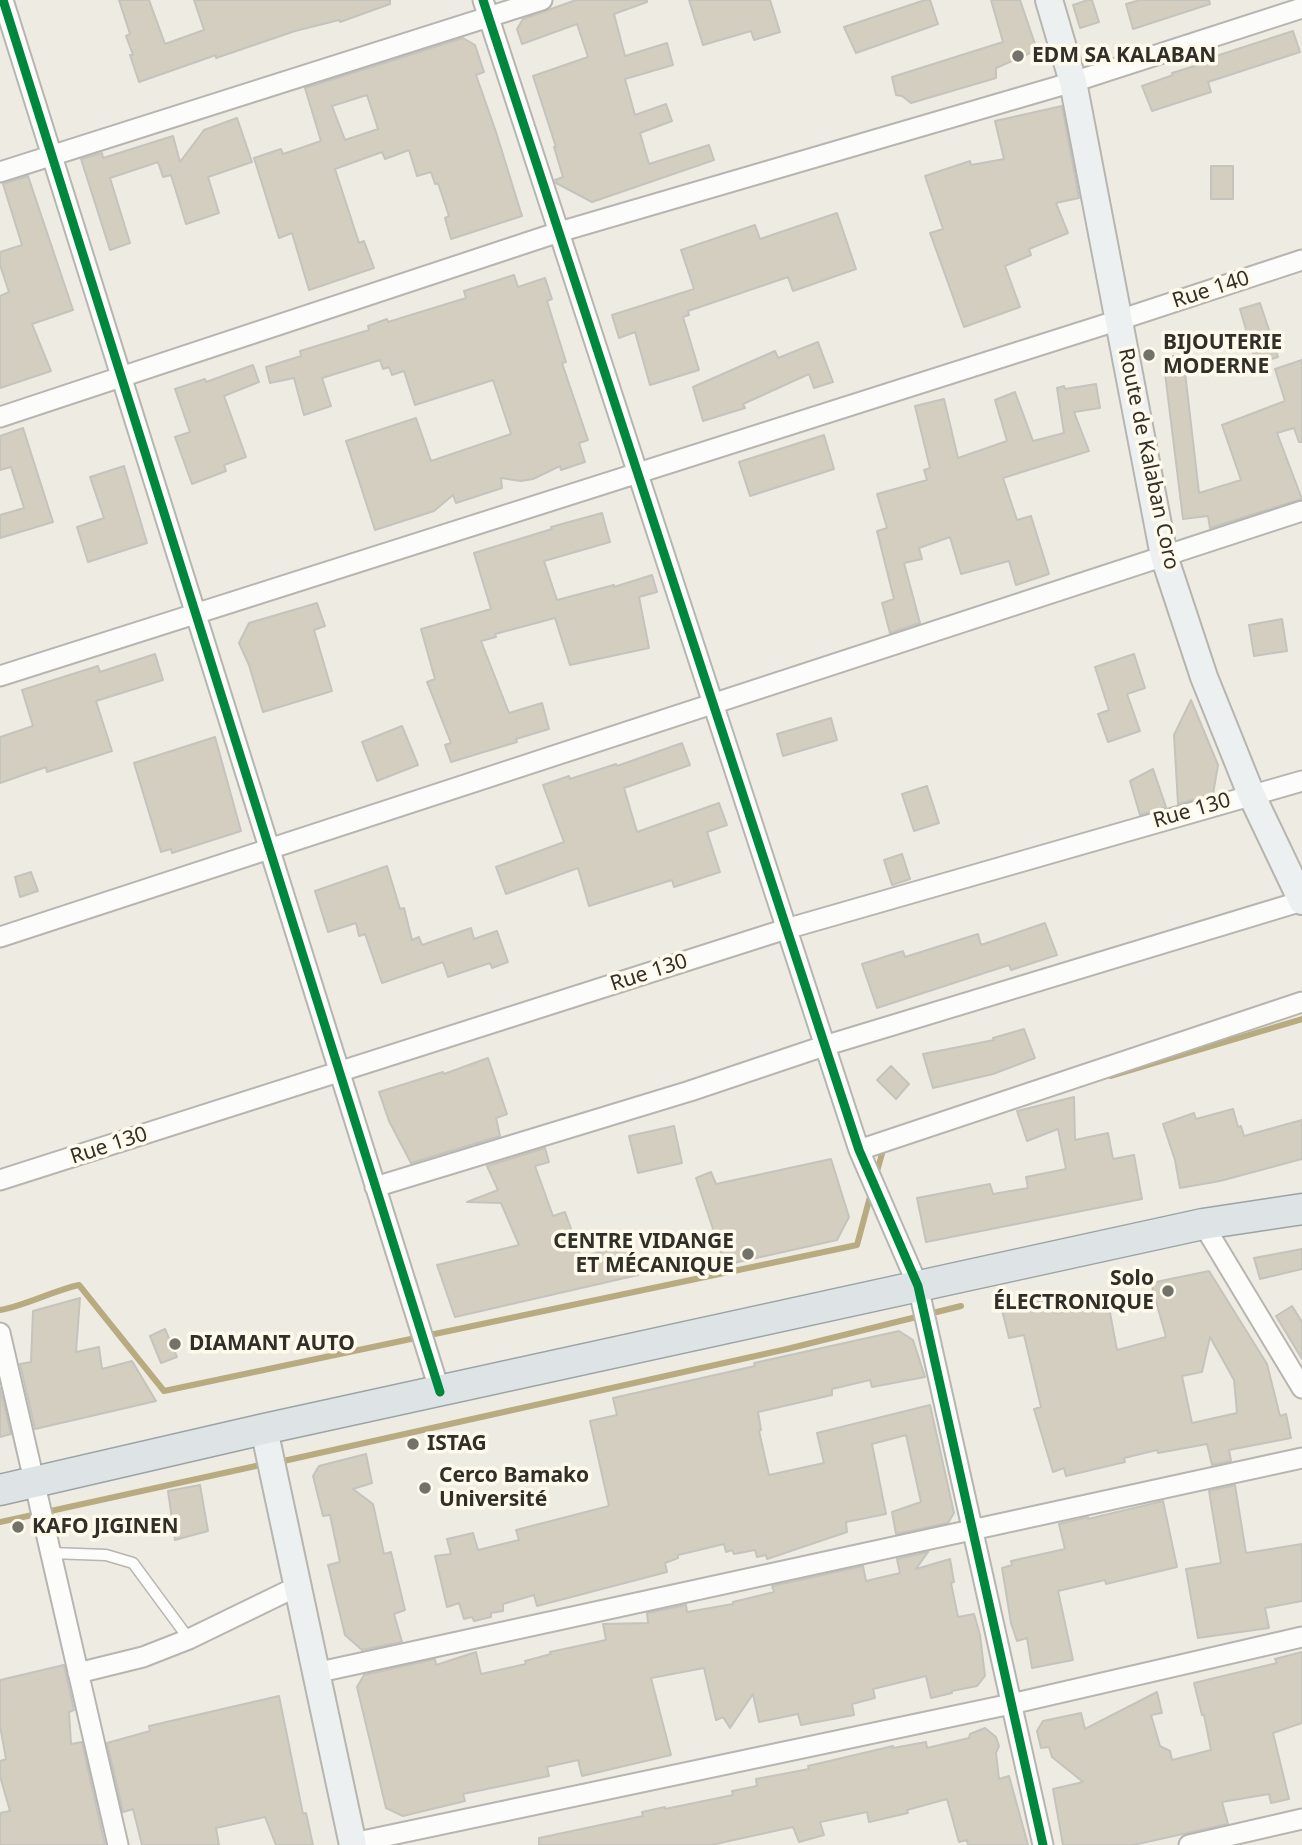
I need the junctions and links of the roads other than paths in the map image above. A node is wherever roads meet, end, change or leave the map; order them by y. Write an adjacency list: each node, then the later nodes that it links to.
1 (3, 0): 7 (street)
2 (542, 0): 4 (street)
3 (1049, 0): 6 (main road, Route de Kalaban Coro)
4 (486, 8): 7 (street); 9 (street)
5 (1302, 8): 6 (street)
6 (1073, 82): 9 (street); 11 (main road, Route de Kalaban Coro)
7 (52, 155): 8 (street); 12 (street)
8 (0, 172)
9 (559, 232): 12 (street); 14 (street)
10 (1302, 260): 11 (street, Rue 140)
11 (1119, 320): 14 (street, Rue 140); 16 (main road, Route de Kalaban Coro)
12 (121, 377): 13 (street); 17 (street)
13 (0, 417)
14 (638, 474): 17 (street, Rue 140); 19 (street)
15 (1302, 511): 16 (street)
16 (1164, 556): 19 (street); 21 (main road, Route de Kalaban Coro)
17 (196, 614): 18 (street, Rue 140); 22 (street)
18 (0, 676)
19 (713, 704): 22 (street); 24 (street)
20 (1302, 781): 21 (street, Rue 130)
21 (1251, 794): 23 (main road, Route de Kalaban Coro); 24 (street, Rue 130)
22 (269, 849): 25 (street); 28 (street)
23 (1302, 901): 27 (street)
24 (786, 929): 27 (street); 28 (street, Rue 130)
25 (0, 937)
26 (1302, 1002): 29 (street)
27 (824, 1045): 29 (street); 31 (street)
28 (340, 1073): 30 (street, Rue 130); 31 (street)
29 (859, 1150): 34 (street)
30 (0, 1180)
31 (375, 1187): 37 (street)
32 (1302, 1209): 33 (main road)
33 (1203, 1224): 34 (main road); 36 (street)
34 (918, 1286): 37 (main road); 42 (street)
35 (0, 1333): 40 (street)
36 (1302, 1388)
37 (440, 1392): 38 (main road)
38 (264, 1429): 40 (main road); 44 (main road)
39 (1302, 1458): 42 (street)
40 (34, 1482): 41 (main road); 43 (street)
41 (0, 1490)
42 (972, 1530): 48 (street); 49 (street)
43 (51, 1553): 46 (lane); 47 (street)
44 (296, 1587): 46 (street); 48 (main road)
45 (1302, 1637): 49 (street)
46 (189, 1639): 47 (street)
47 (78, 1673): 52 (street)
48 (315, 1673): 51 (main road)
49 (1011, 1704): 51 (street); 53 (street)
50 (1302, 1819): 54 (street)
51 (353, 1844)
52 (118, 1845)
53 (1043, 1845)
54 (1189, 1845)

